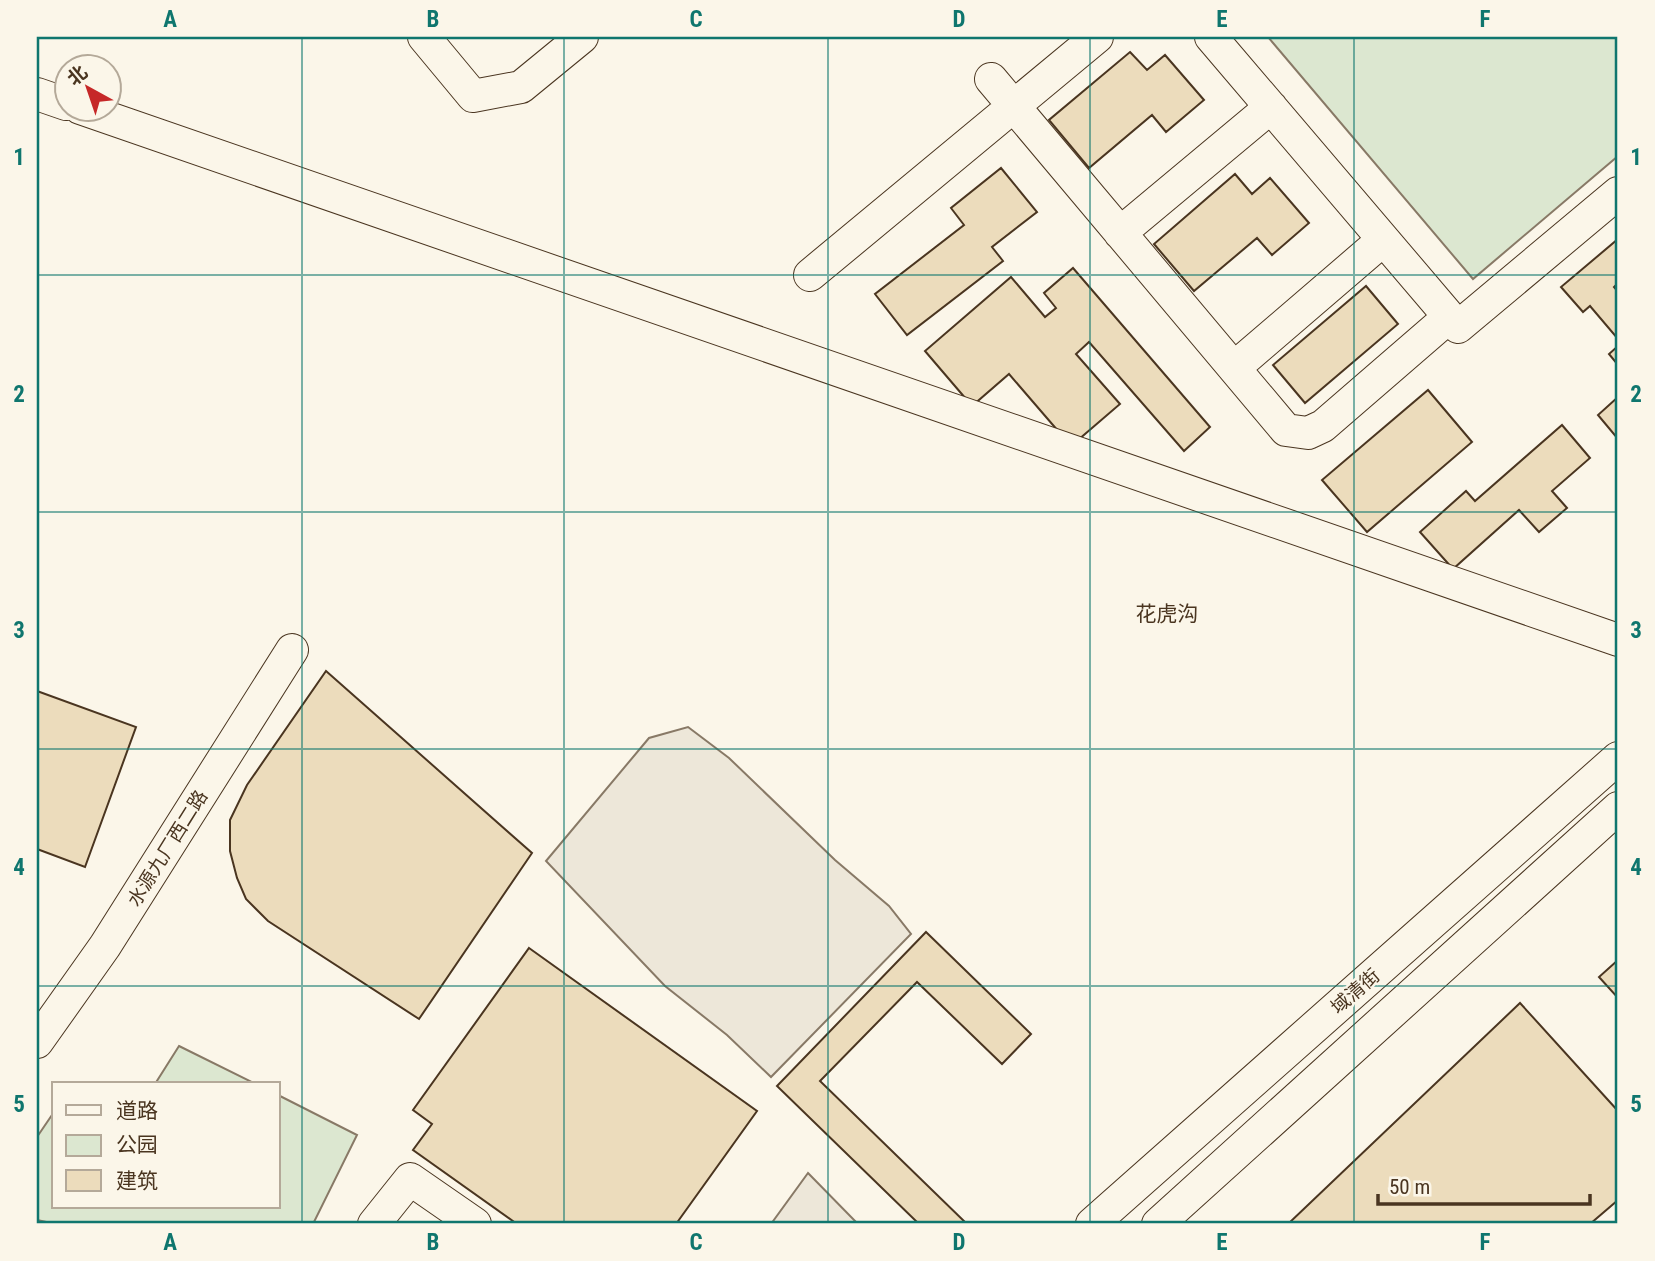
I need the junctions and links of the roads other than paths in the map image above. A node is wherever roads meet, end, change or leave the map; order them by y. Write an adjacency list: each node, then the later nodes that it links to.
1 (424, 37): 2 (street)
2 (582, 37)
3 (1097, 37): 6 (street)
4 (1211, 37): 7 (street)
5 (991, 79): 6 (street)
6 (1013, 106): 10 (street); 12 (street)
7 (1271, 107): 10 (street); 11 (street)
8 (120, 122): 15 (street)
9 (1618, 193): 13 (street)
10 (1121, 233): 14 (street)
11 (1383, 240): 13 (street); 14 (street)
12 (810, 275)
13 (1449, 317): 14 (street)
14 (1234, 368)
15 (1618, 640)
16 (292, 650): 19 (street, 水源九厂西二路)
17 (1618, 758): 22 (street, 域清街)
18 (1618, 808): 23 (street)
19 (37, 1042)
20 (374, 1224): 21 (street)
21 (475, 1224)
22 (1092, 1224)
23 (1158, 1224)

